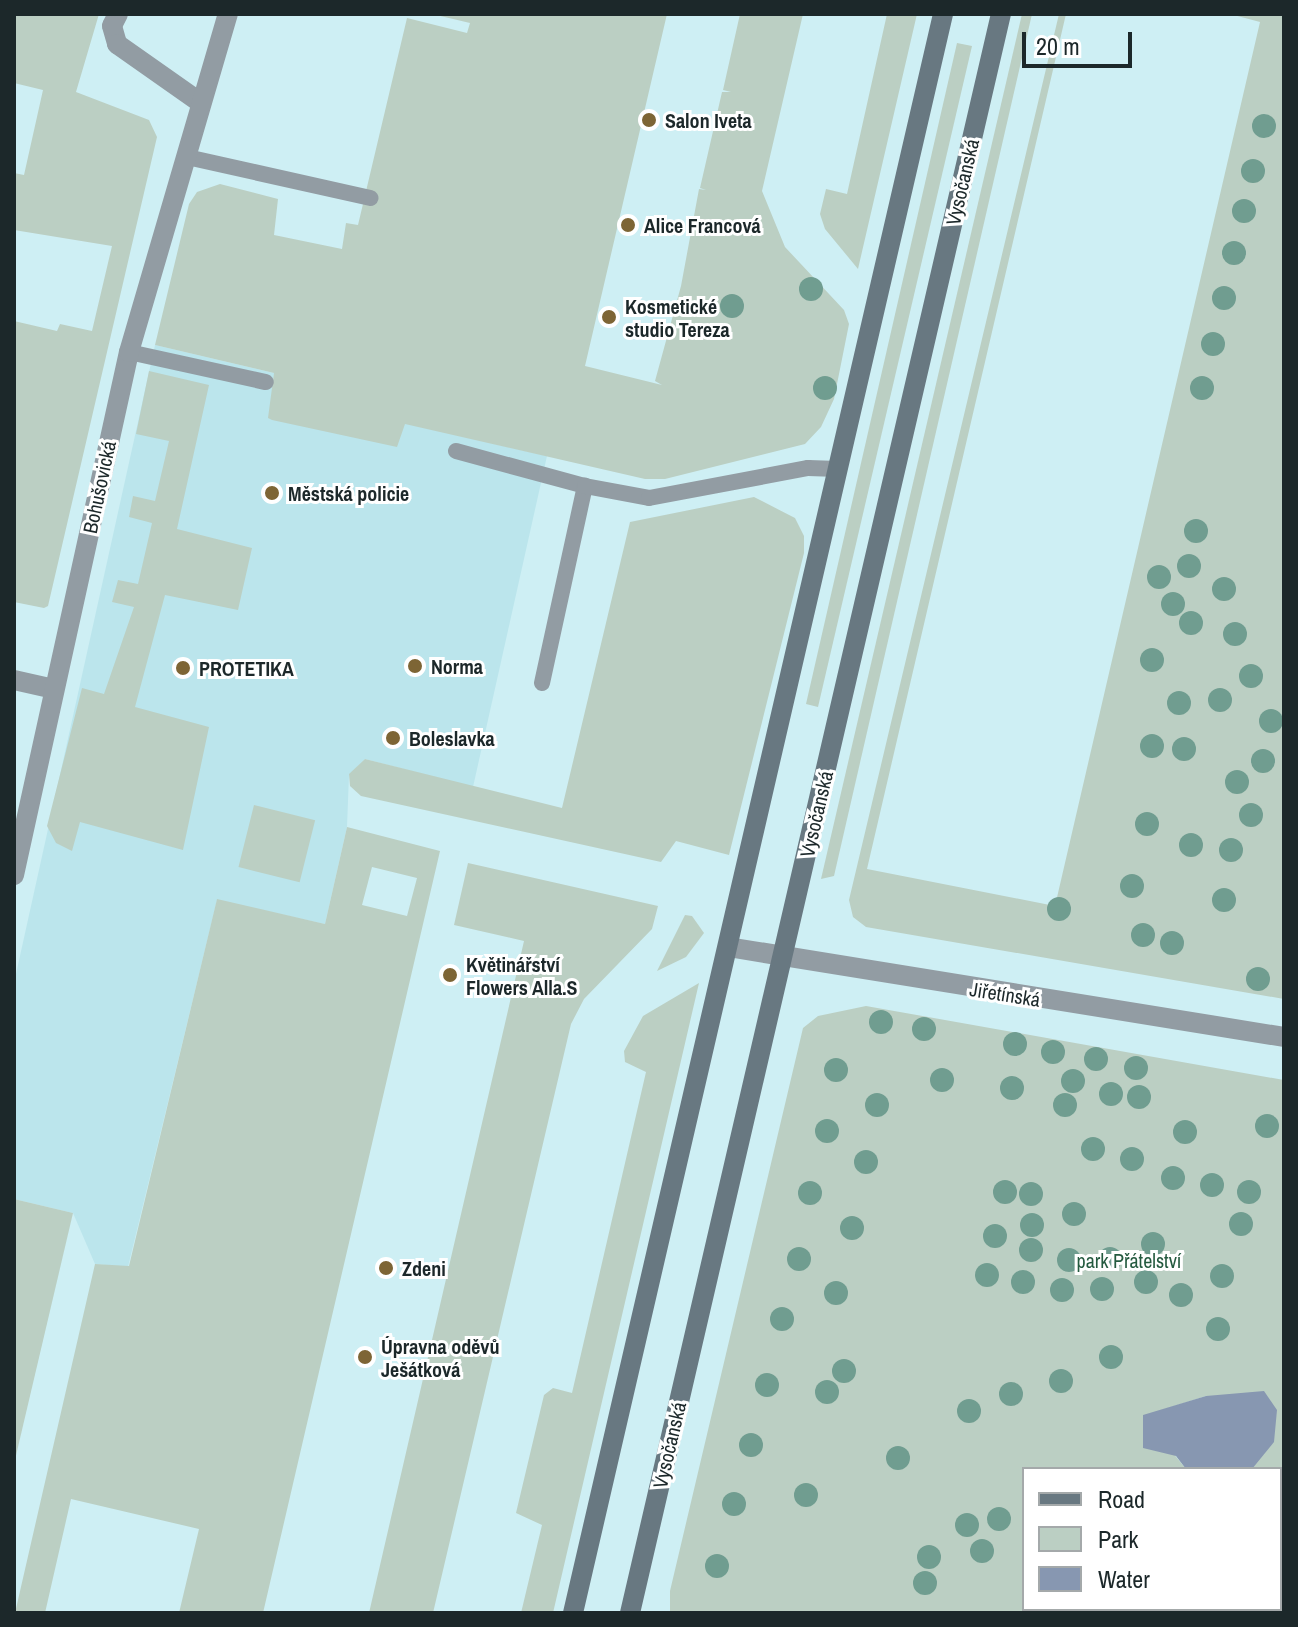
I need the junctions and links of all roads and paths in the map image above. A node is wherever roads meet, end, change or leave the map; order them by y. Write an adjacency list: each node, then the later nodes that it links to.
1 (118, 14): 5 (street)
2 (228, 14): 5 (street, Bohušovická)
3 (943, 14): 11 (main road)
4 (1001, 14): 18 (main road, Vysočanská)
5 (201, 103): 6 (street, Bohušovická)
6 (187, 157): 7 (lane); 8 (street, Bohušovická)
7 (370, 198)
8 (129, 352): 9 (lane); 15 (street, Bohušovická)
9 (266, 382)
10 (456, 451): 12 (lane)
11 (838, 469): 12 (lane); 17 (main road)
12 (585, 486): 14 (lane)
13 (14, 680): 15 (street)
14 (542, 683)
15 (54, 689): 16 (street, Bohušovická)
16 (14, 875)
17 (728, 947): 18 (street, Jiřetínská); 20 (main road)
18 (783, 956): 19 (street, Jiřetínská); 21 (main road, Vysočanská)
19 (1284, 1037)
20 (573, 1613)
21 (630, 1613)

